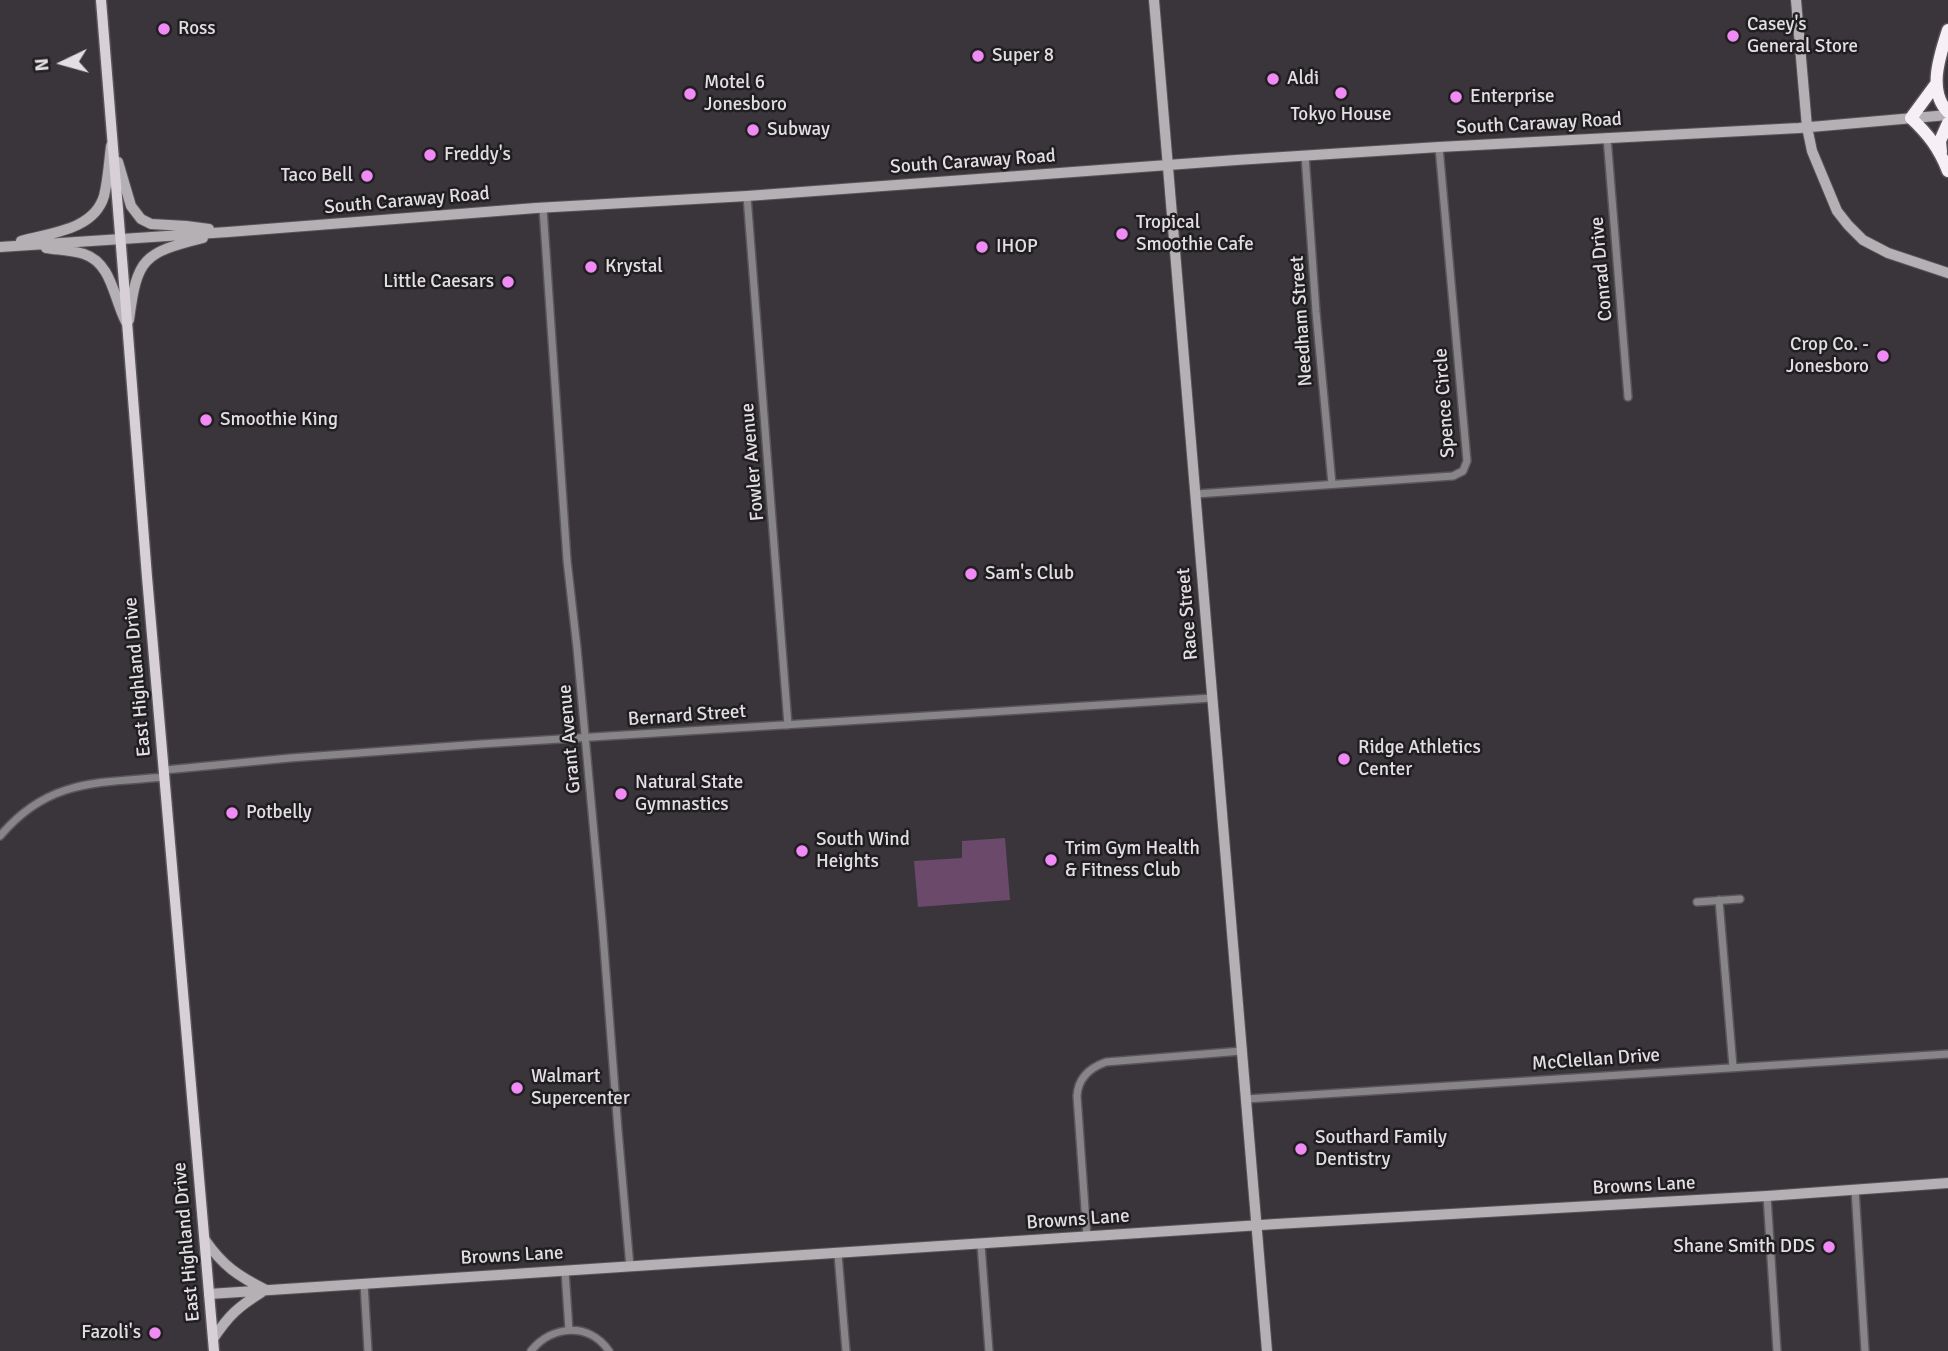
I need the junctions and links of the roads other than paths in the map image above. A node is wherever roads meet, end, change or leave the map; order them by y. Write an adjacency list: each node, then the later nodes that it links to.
1 (101, 0): 11 (main road, East Highland Drive)
2 (1154, 0): 15 (street, Race Street)
3 (1796, 0): 9 (street)
4 (1948, 30): 5 (highway)
5 (1936, 84): 6 (highway); 7 (highway)
6 (1948, 113): 7 (street, South Caraway Road)
7 (1911, 118): 9 (street, South Caraway Road); 13 (highway)
8 (1948, 123): 13 (highway)
9 (1807, 127): 10 (street, South Caraway Road); 22 (street)
10 (1607, 137): 12 (street, South Caraway Road); 24 (street, Conrad Drive)
11 (111, 142): 19 (street); 20 (main road, East Highland Drive); 21 (street)
12 (1439, 146): 14 (street, South Caraway Road); 25 (street, Spence Circle)
13 (1941, 152): 16 (highway)
14 (1306, 155): 15 (street, South Caraway Road); 25 (street, Needham Street)
15 (1167, 165): 17 (street, South Caraway Road); 26 (street, Race Street)
16 (1948, 171)
17 (747, 196): 18 (street, South Caraway Road); 28 (street, Fowler Avenue)
18 (543, 208): 19 (street, South Caraway Road); 29 (street, Grant Avenue)
19 (228, 232): 20 (street, South Caraway Road); 23 (street)
20 (119, 239): 21 (street, South Caraway Road); 23 (main road, East Highland Drive)
21 (0, 247): 23 (street)
22 (1948, 273)
23 (126, 328): 30 (main road, East Highland Drive)
24 (1628, 397)
25 (1332, 484): 26 (street, Spence Circle)
26 (1196, 494): 27 (street, Race Street)
27 (1213, 698): 28 (street, Bernard Street); 35 (street, Race Street)
28 (788, 725): 29 (street, Bernard Street)
29 (586, 738): 30 (street, Bernard Street); 47 (street, Grant Avenue)
30 (165, 774): 31 (street, Bernard Street); 44 (main road, East Highland Drive)
31 (0, 836)
32 (1740, 899): 33 (street)
33 (1719, 900): 34 (street); 37 (street)
34 (1697, 902)
35 (1242, 1051): 38 (street, Race Street); 43 (street)
36 (1948, 1054): 37 (street, McClellan Drive)
37 (1733, 1067): 38 (street, McClellan Drive)
38 (1246, 1098): 42 (street, Race Street)
39 (1948, 1183): 40 (street, Browns Lane)
40 (1855, 1189): 41 (street, Browns Lane); 62 (street)
41 (1767, 1196): 42 (street, Browns Lane); 61 (street)
42 (1257, 1226): 43 (street, Browns Lane); 60 (street, Race Street)
43 (1087, 1237): 45 (street, Browns Lane)
44 (205, 1240): 50 (street); 51 (main road, East Highland Drive)
45 (981, 1245): 46 (street, Browns Lane); 59 (street)
46 (838, 1254): 47 (street, Browns Lane); 58 (street)
47 (631, 1267): 48 (street, Browns Lane)
48 (565, 1271): 49 (street, Browns Lane); 52 (street)
49 (364, 1283): 50 (street, Browns Lane); 55 (street)
50 (266, 1290): 51 (street, Browns Lane); 53 (street)
51 (209, 1294): 53 (main road, East Highland Drive)
52 (569, 1330): 56 (street); 57 (street)
53 (213, 1339): 54 (main road, East Highland Drive)
54 (214, 1351)
55 (368, 1351)
56 (531, 1351)
57 (609, 1351)
58 (846, 1351)
59 (989, 1351)
60 (1267, 1351)
61 (1777, 1351)
62 (1865, 1351)

